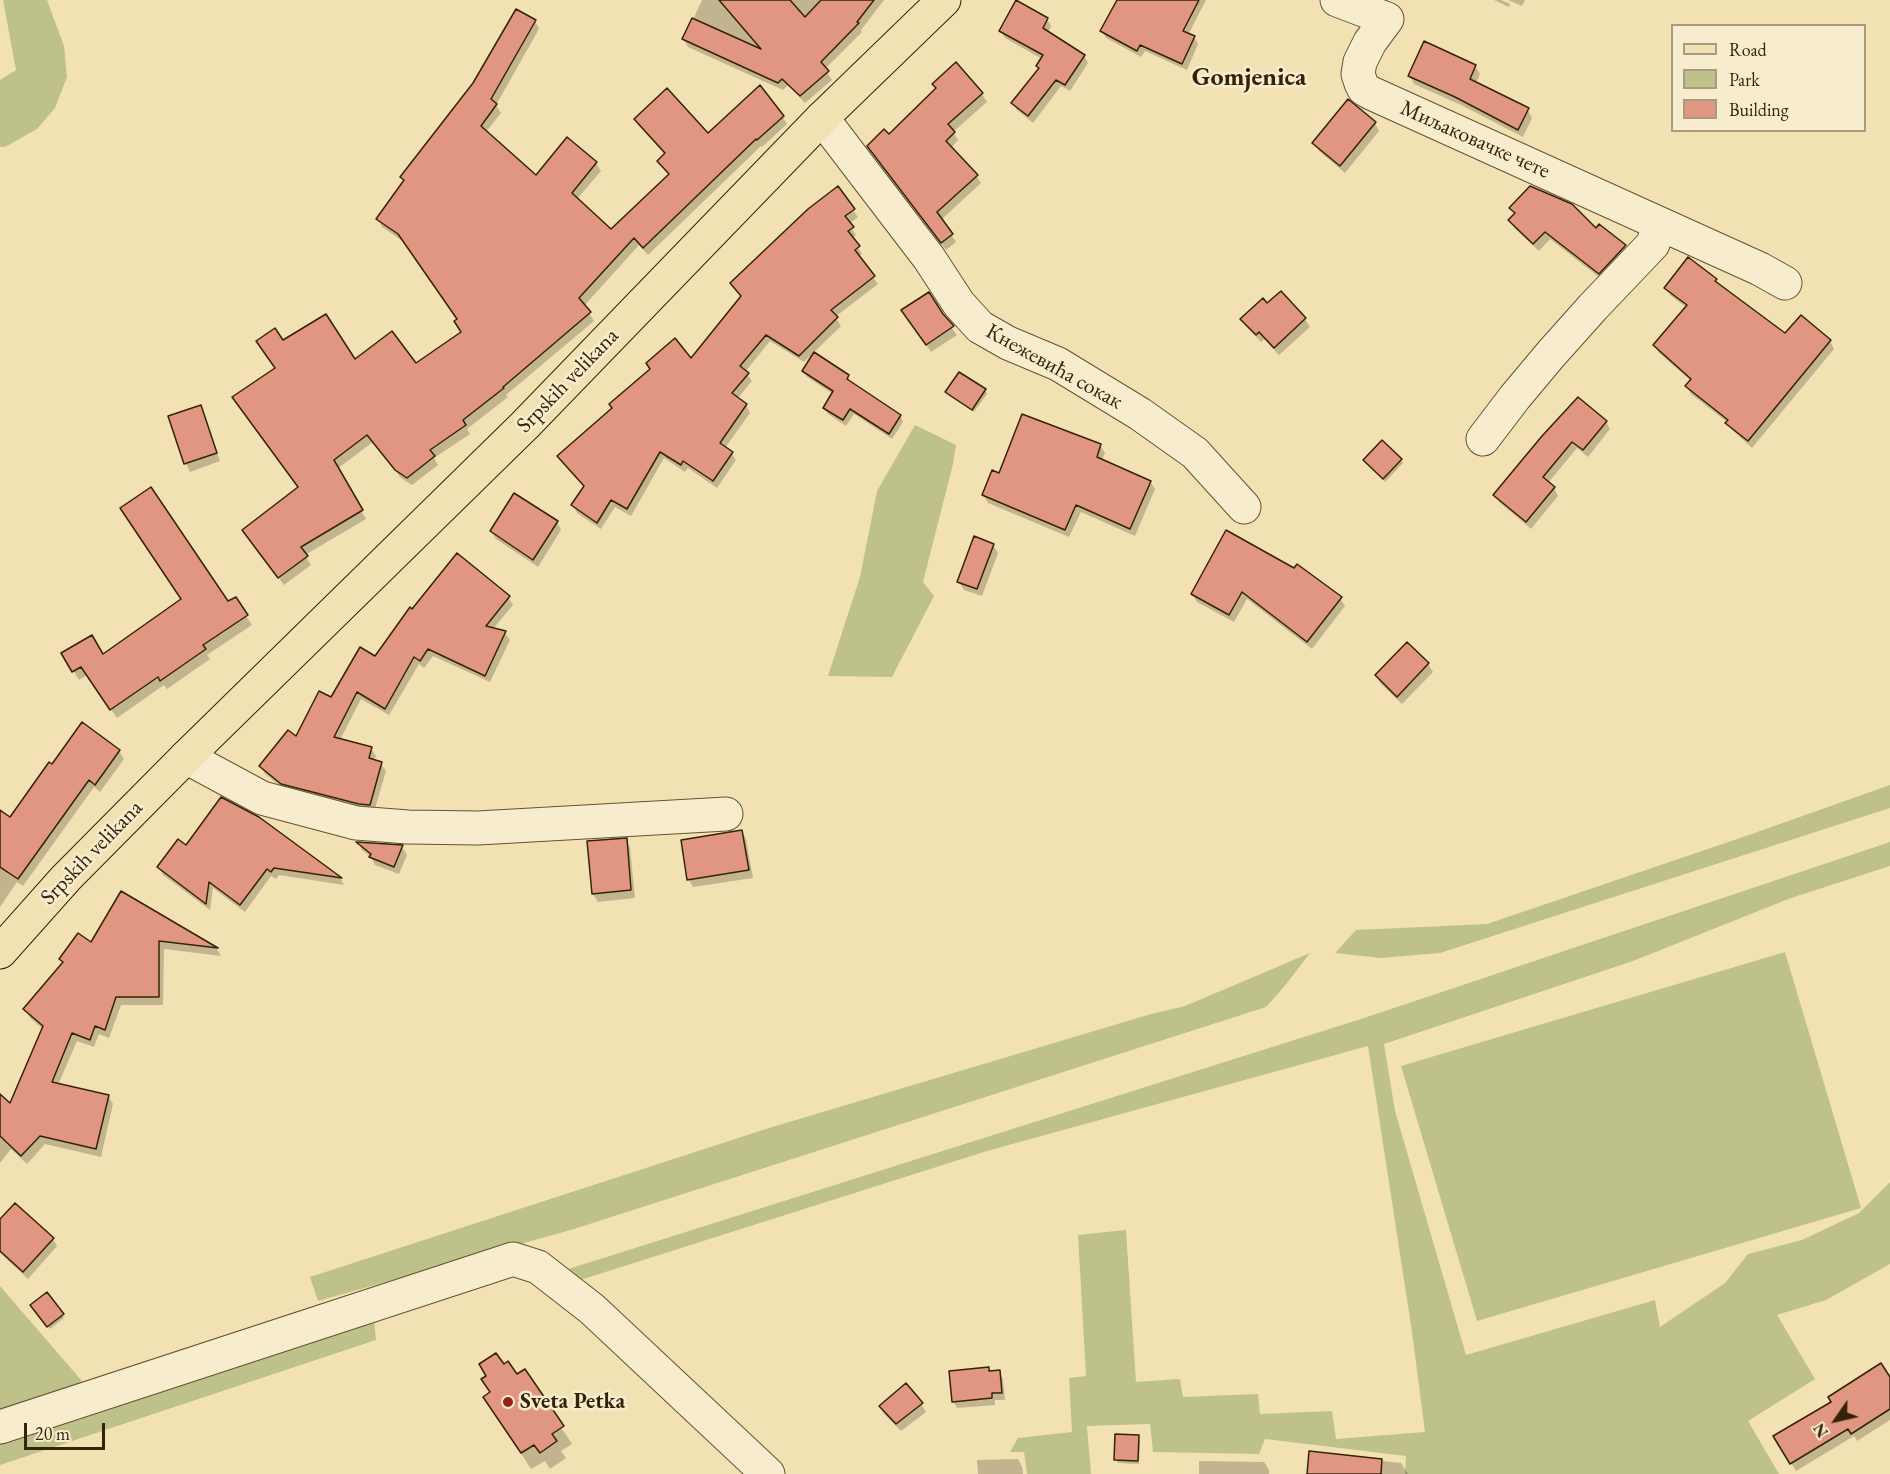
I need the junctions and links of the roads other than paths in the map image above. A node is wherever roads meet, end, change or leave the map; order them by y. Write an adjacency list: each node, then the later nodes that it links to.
1 (944, 0): 4 (main road, Srpskih velikana)
2 (1337, 0): 3 (street, Миљаковачке чете)
3 (1394, 9): 5 (street, Миљаковачке чете)
4 (822, 118): 8 (street, Кнежевића сокак); 9 (main road, Srpskih velikana)
5 (1659, 224): 6 (street, Миљаковачке чете); 7 (street)
6 (1785, 283)
7 (1483, 439)
8 (1244, 507)
9 (186, 757): 10 (street); 11 (main road, Srpskih velikana)
10 (726, 814)
11 (0, 952)
12 (0, 1427): 13 (street)
13 (768, 1474)

